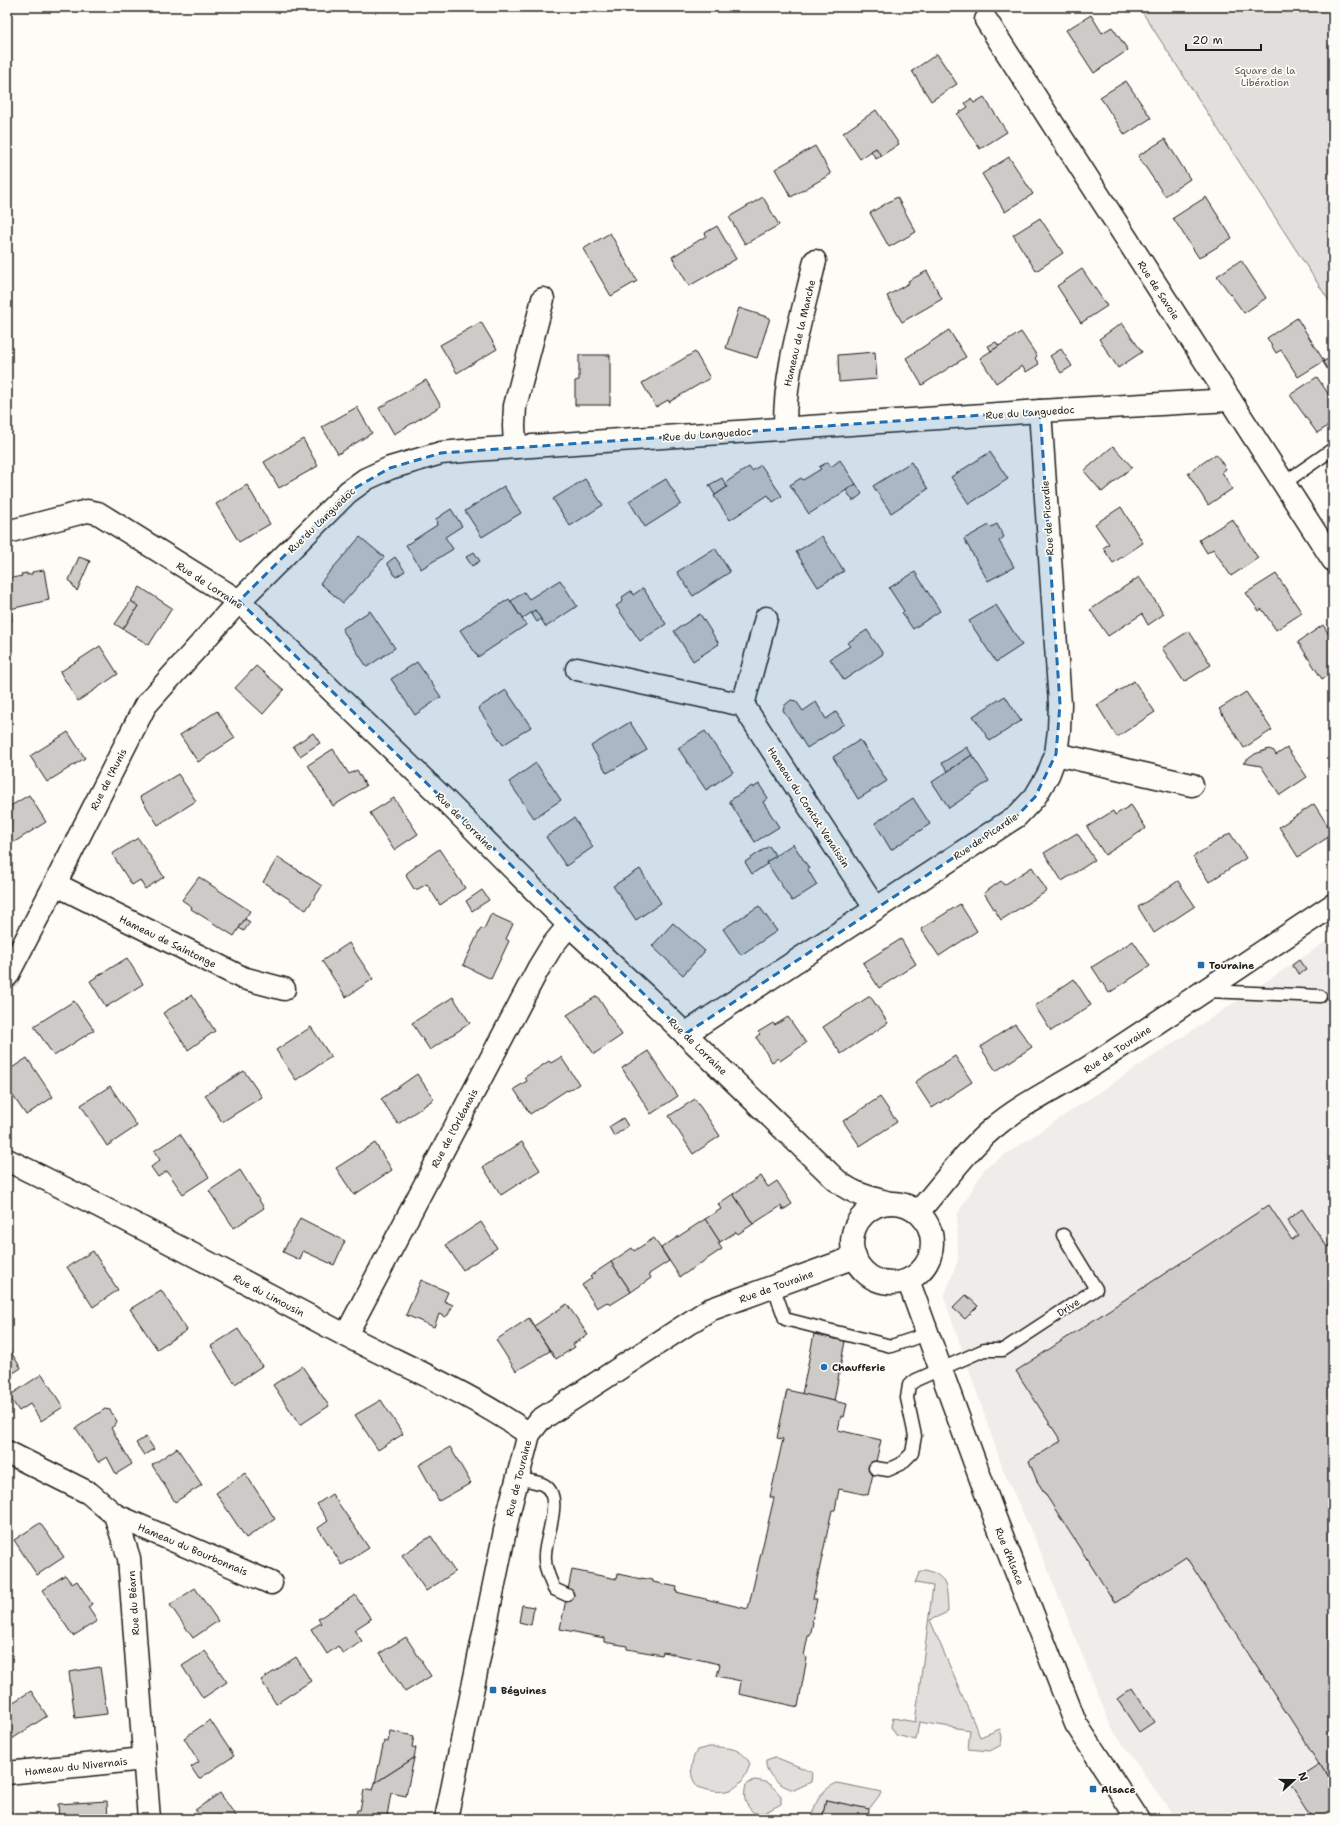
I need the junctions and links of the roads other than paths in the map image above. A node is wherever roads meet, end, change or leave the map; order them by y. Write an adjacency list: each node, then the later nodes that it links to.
1 (986, 20): 4 (street, Rue de Savoie)
2 (815, 261): 6 (street, Hameau de la Manche)
3 (543, 299): 7 (street)
4 (1230, 400): 5 (street, Rue du Languedoc); 9 (street, Rue de Savoie)
5 (1040, 411): 6 (street, Rue du Languedoc); 16 (street, Rue de Picardie)
6 (785, 429): 7 (street, Rue du Languedoc)
7 (515, 447): 12 (street, Rue du Languedoc)
8 (1333, 449): 9 (lane)
9 (1284, 483): 11 (street, Rue de Savoie)
10 (7, 532): 12 (street, Rue de Lorraine)
11 (1333, 560)
12 (239, 601): 18 (street, Rue de l'Aunis); 21 (street, Rue de Lorraine)
13 (766, 618): 15 (street)
14 (577, 670): 15 (street)
15 (743, 705): 20 (street, Hameau du Comtat Venaissin)
16 (1056, 754): 17 (street); 20 (street, Rue de Picardie)
17 (1192, 785)
18 (55, 884): 22 (street, Rue de l'Aunis); 23 (street, Hameau de Saintonge)
19 (1333, 905): 24 (street, Rue de Touraine)
20 (875, 908): 26 (street, Rue de Picardie)
21 (569, 924): 26 (street, Rue de Lorraine); 36 (street, Rue de l'Orléanais)
22 (7, 976)
23 (284, 989)
24 (1206, 990): 25 (lane); 30 (street, Rue de Touraine)
25 (1320, 996)
26 (685, 1034): 28 (street, Rue de Lorraine)
27 (7, 1160): 36 (street, Rue du Limousin)
28 (844, 1187): 29 (street, Rue de Lorraine); 32 (street)
29 (890, 1203): 30 (street); 32 (street)
30 (918, 1212): 33 (street)
31 (1063, 1235): 37 (lane, Drive)
32 (854, 1247): 33 (street); 34 (street, Rue de Touraine)
33 (908, 1280): 35 (street, Rue d'Alsace)
34 (773, 1286): 35 (lane); 38 (street, Rue de Touraine)
35 (927, 1334): 37 (street, Rue d'Alsace)
36 (346, 1335): 38 (street, Rue du Limousin)
37 (940, 1370): 40 (lane); 49 (street, Rue d'Alsace)
38 (529, 1434): 41 (street, Rue de Touraine)
39 (7, 1452): 42 (street)
40 (875, 1468)
41 (517, 1478): 44 (lane); 48 (street, Rue de Touraine)
42 (115, 1515): 43 (street, Hameau du Bourbonnais); 45 (street, Rue du Béarn)
43 (271, 1583)
44 (567, 1595)
45 (144, 1759): 46 (street, Hameau du Nivernais); 47 (street, Rue du Béarn)
46 (7, 1773)
47 (149, 1819)
48 (446, 1819)
49 (1138, 1819)

